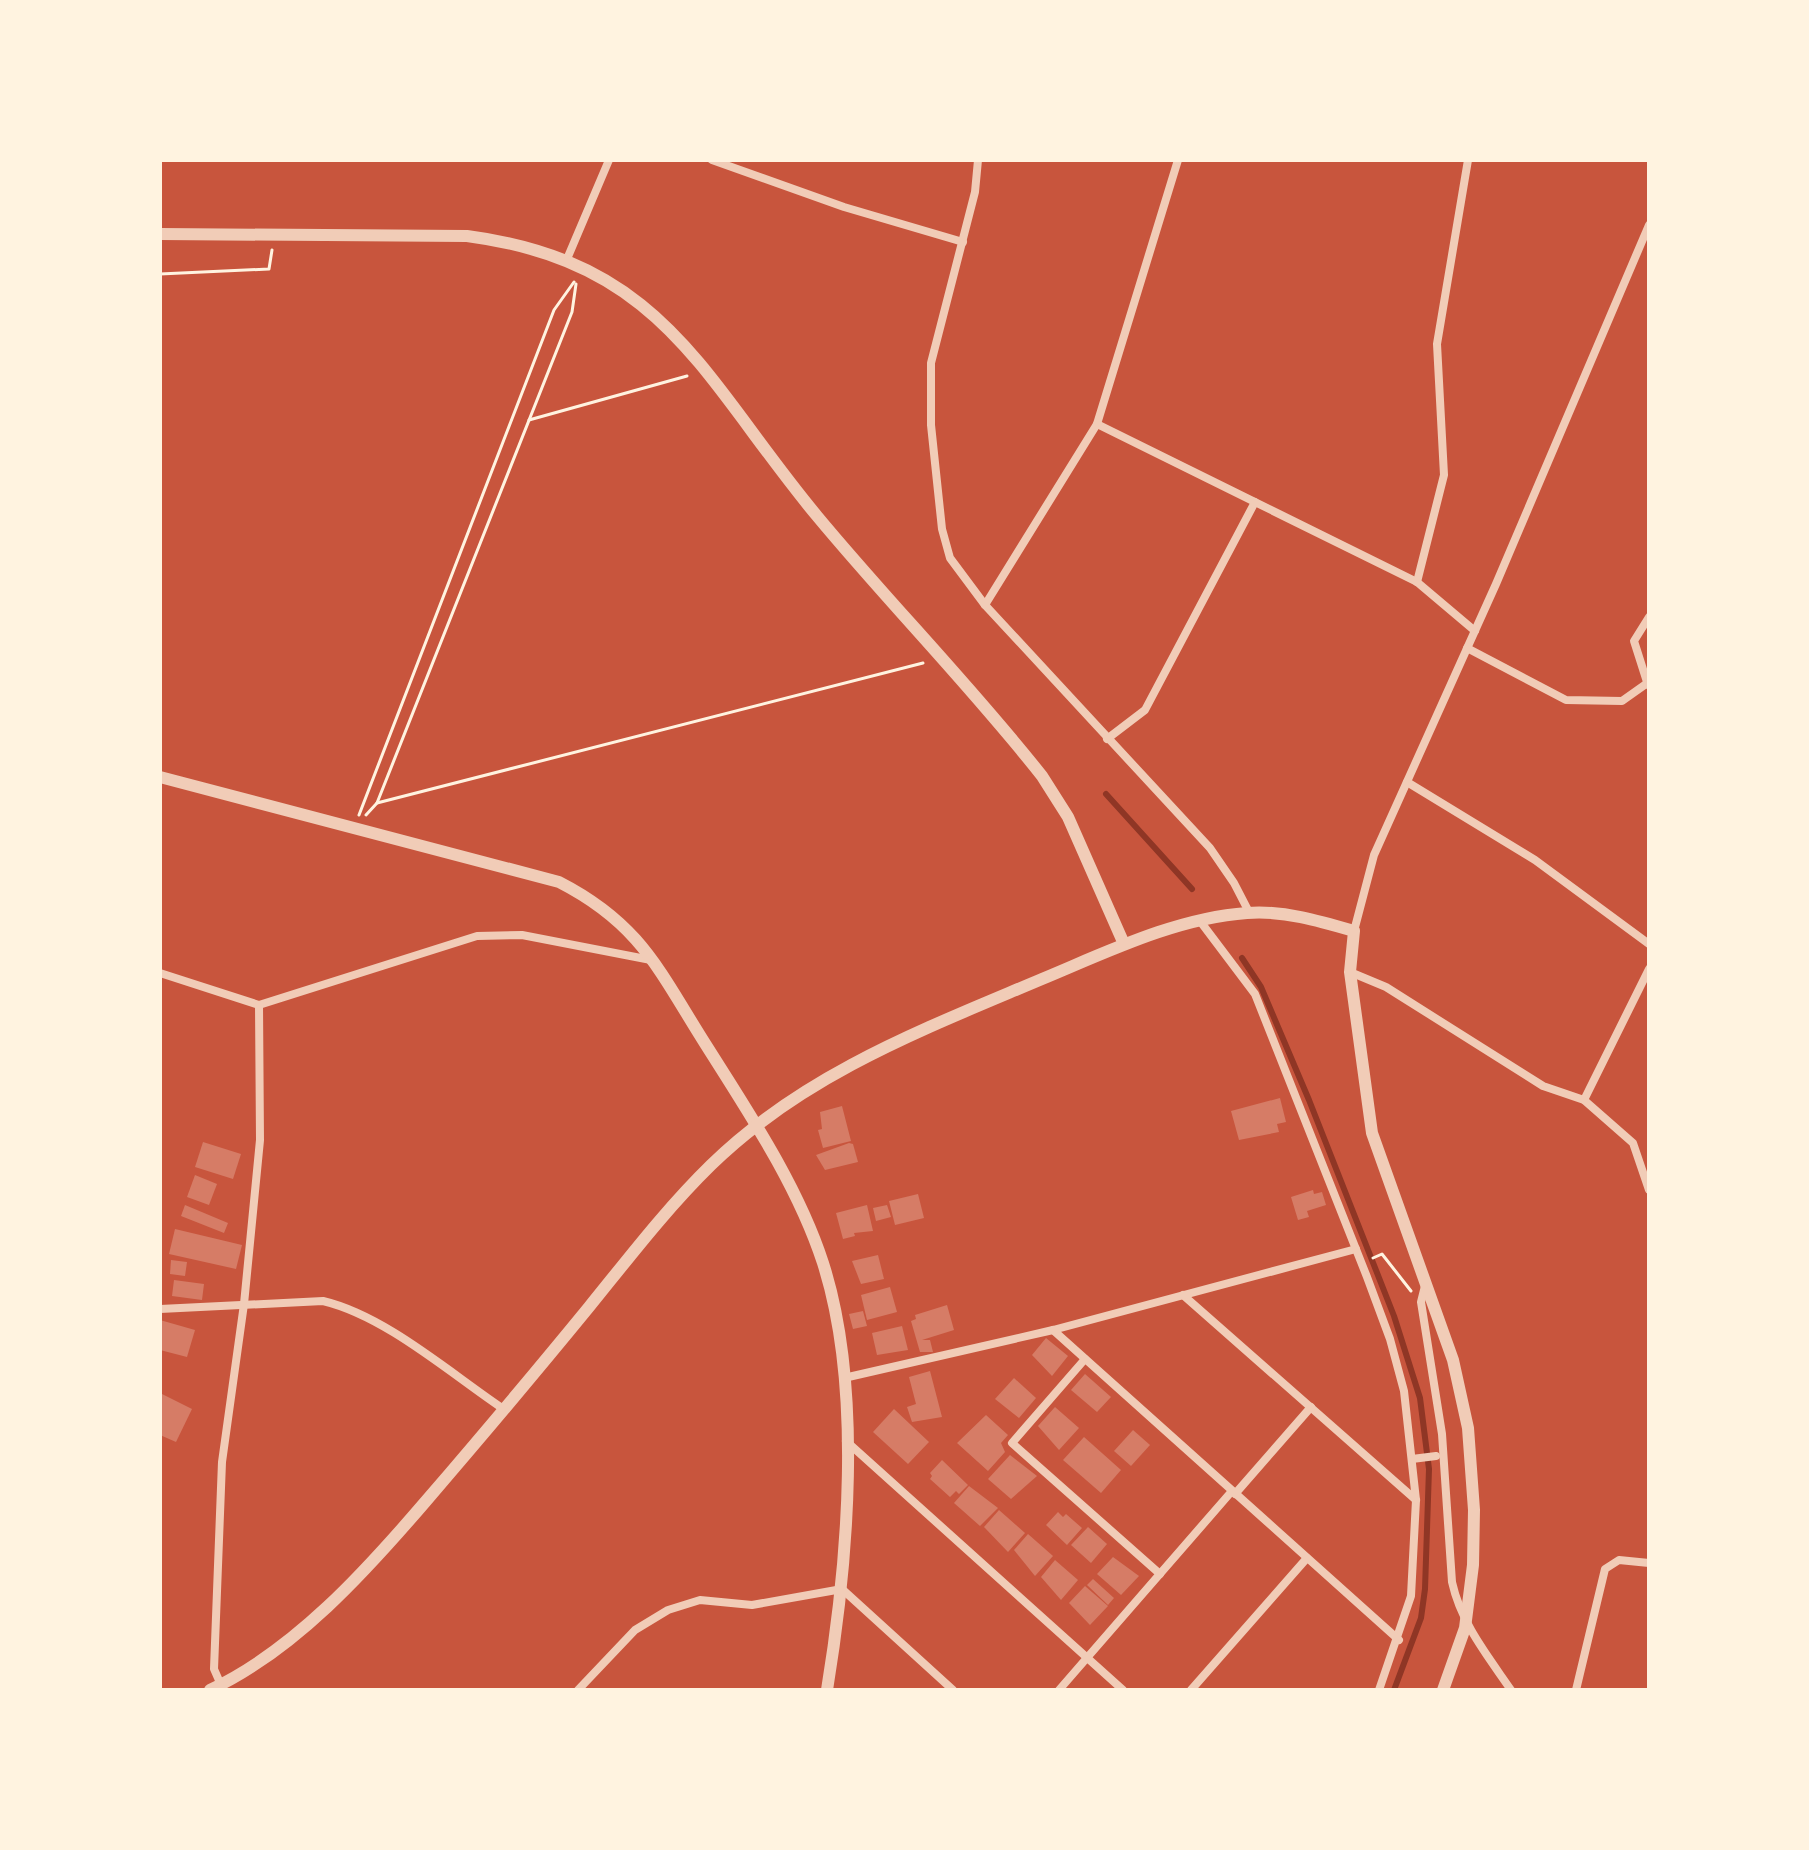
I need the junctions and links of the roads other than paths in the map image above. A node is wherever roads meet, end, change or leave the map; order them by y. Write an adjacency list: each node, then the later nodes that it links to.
1 (609, 160): 9 (street)
2 (712, 160): 8 (street)
3 (978, 160): 8 (street)
4 (1178, 160): 10 (street)
5 (1468, 160): 12 (street)
6 (1649, 225): 15 (street)
7 (160, 234): 9 (street)
8 (963, 242): 13 (street)
9 (567, 259): 24 (street)
10 (1097, 424): 11 (street); 13 (street)
11 (1255, 502): 12 (street); 18 (street)
12 (1417, 582): 15 (street)
13 (985, 605): 18 (street)
14 (1649, 617): 17 (street)
15 (1475, 631): 16 (street)
16 (1467, 648): 17 (street); 20 (street)
17 (1648, 685)
18 (1107, 739): 21 (street)
19 (160, 777): 26 (street)
20 (1407, 782): 23 (street); 25 (street)
21 (1249, 912): 22 (street); 23 (street)
22 (1200, 921): 24 (street); 34 (street)
23 (1354, 931): 28 (street)
24 (1124, 944): 32 (street)
25 (1649, 944)
26 (652, 960): 30 (street); 32 (street)
27 (1649, 969): 31 (street)
28 (1350, 972): 31 (street); 35 (street)
29 (160, 973): 30 (street)
30 (259, 1005): 37 (street)
31 (1584, 1100): 33 (street)
32 (756, 1124): 41 (street); 43 (street)
33 (1649, 1190)
34 (1356, 1249): 36 (street); 46 (street)
35 (1425, 1285): 53 (street); 53 (street)
36 (1183, 1295): 39 (street); 42 (street)
37 (244, 1304): 38 (street); 43 (street); 56 (street)
38 (160, 1309)
39 (1053, 1330): 40 (street); 41 (street)
40 (1085, 1359): 47 (street); 51 (street)
41 (844, 1378): 44 (street)
42 (1311, 1407): 47 (street); 48 (street)
43 (505, 1410): 56 (street)
44 (845, 1441): 52 (street); 55 (street)
45 (1436, 1456): 46 (street)
46 (1412, 1459): 48 (street)
47 (1234, 1492): 49 (street); 51 (street)
48 (1416, 1500): 54 (street)
49 (1307, 1558): 54 (street); 62 (street)
50 (1649, 1563): 66 (street)
51 (1160, 1574): 55 (street)
52 (842, 1589): 57 (street); 58 (street); 59 (street)
53 (1466, 1622): 64 (street); 65 (street)
54 (1399, 1640): 63 (street)
55 (1088, 1657): 60 (street); 61 (street)
56 (216, 1688)
57 (578, 1690)
58 (827, 1690)
59 (953, 1690)
60 (1059, 1690)
61 (1123, 1690)
62 (1191, 1690)
63 (1379, 1690)
64 (1443, 1690)
65 (1511, 1690)
66 (1576, 1690)

